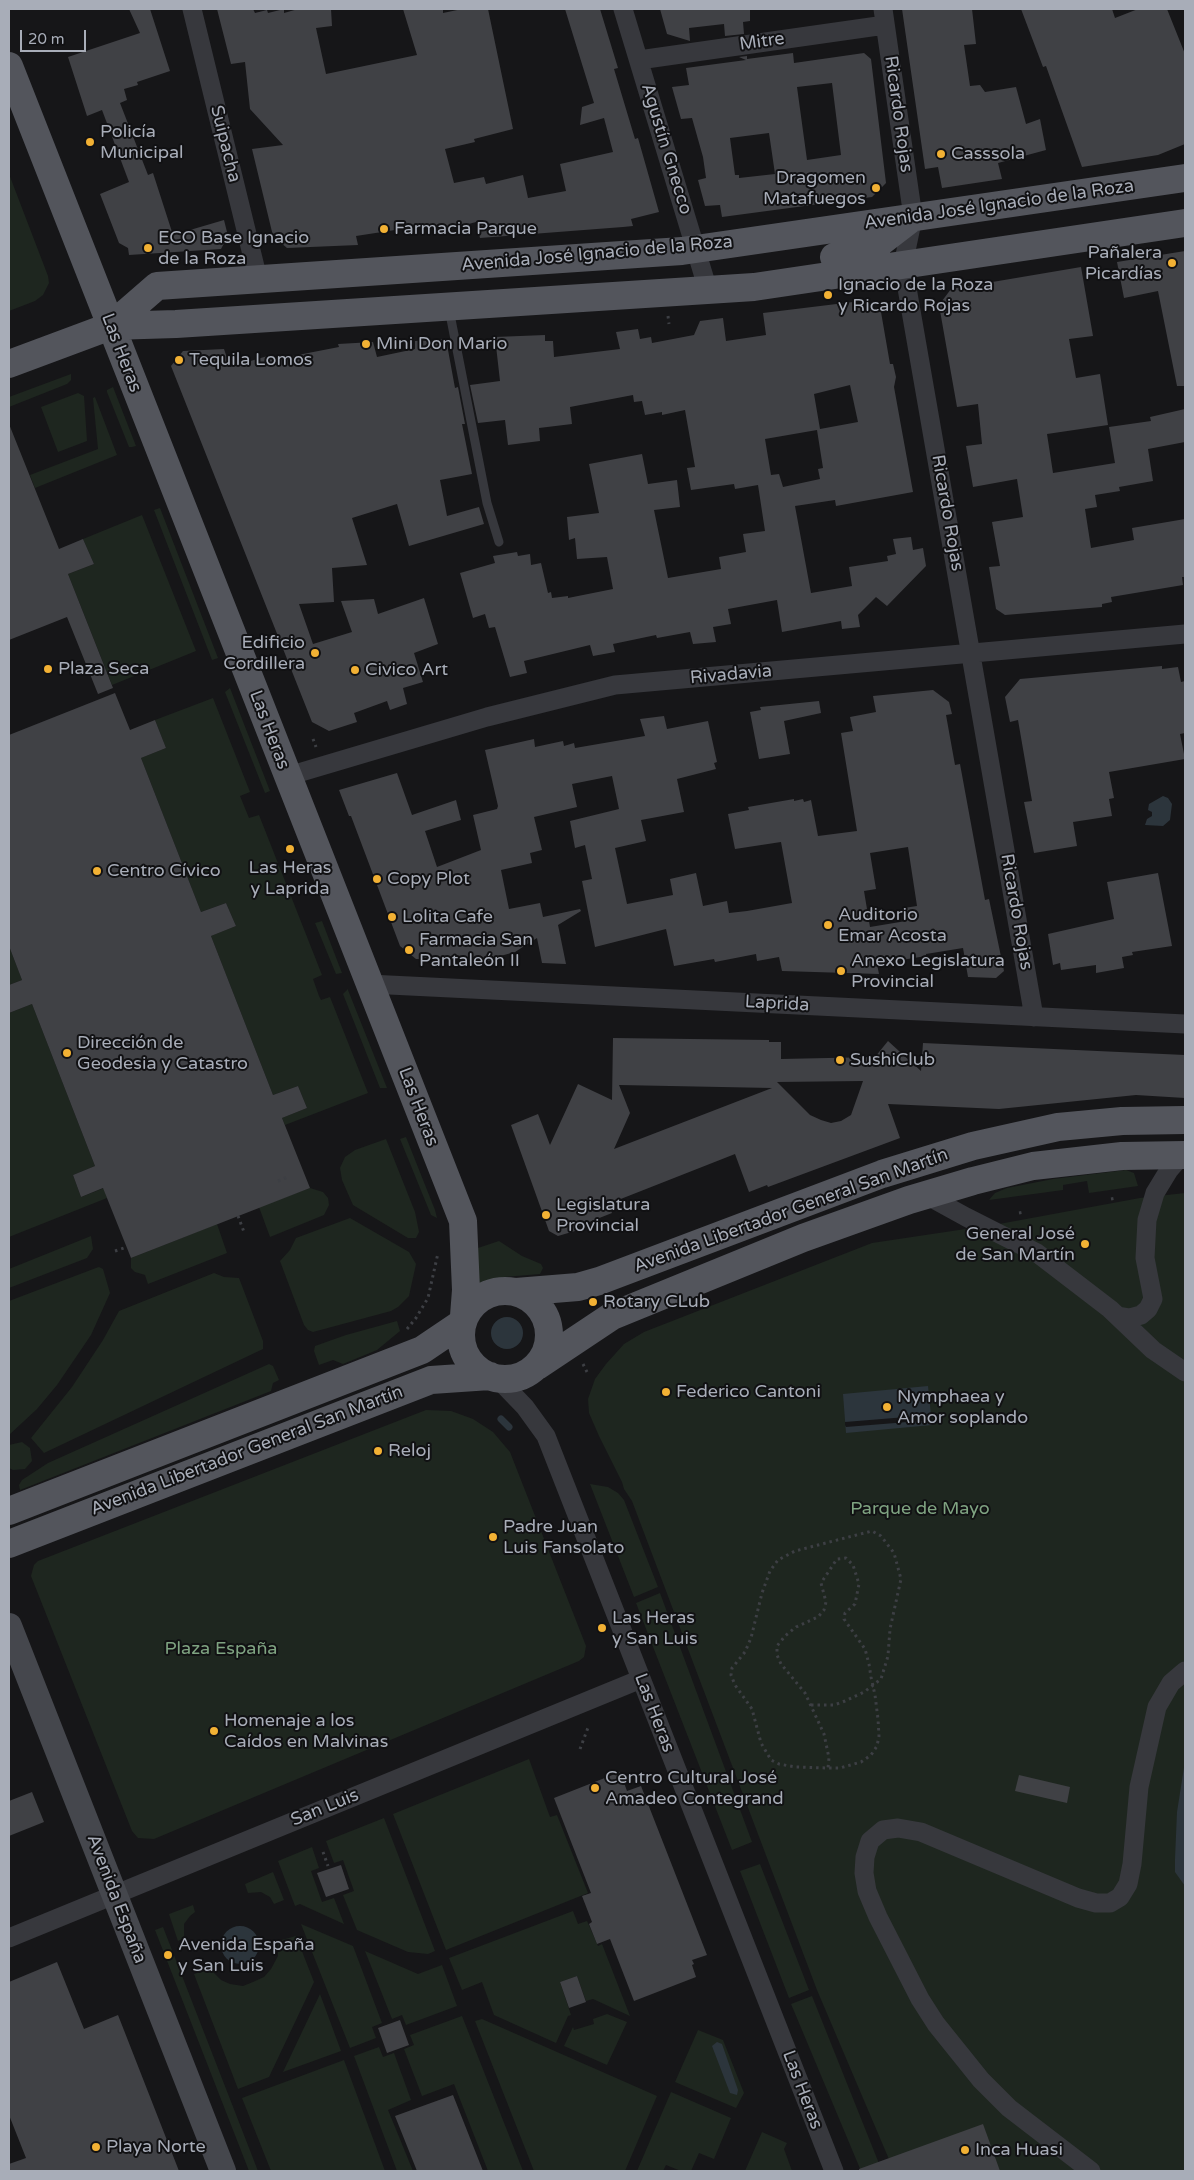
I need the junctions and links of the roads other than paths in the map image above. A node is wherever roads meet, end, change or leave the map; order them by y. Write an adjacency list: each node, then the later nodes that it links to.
1 (192, 9): 11 (street, Suipacha)
2 (623, 9): 4 (street, Agustín Gnecco)
3 (884, 17): 4 (street, Mitre); 7 (street, Ricardo Rojas)
4 (638, 60): 9 (street, Agustín Gnecco)
5 (9, 66): 15 (main road, Las Heras)
6 (1185, 178): 7 (main road, Avenida José Ignacio de la Roza)
7 (913, 217): 9 (main road, Avenida José Ignacio de la Roza); 10 (street, Ricardo Rojas); 12 (main road)
8 (1185, 223): 10 (main road, Avenida José Ignacio de la Roza)
9 (695, 249): 11 (main road, Avenida José Ignacio de la Roza); 13 (street, Agustín Gnecco)
10 (903, 265): 12 (main road, Avenida José Ignacio de la Roza); 19 (street, Ricardo Rojas)
11 (258, 279): 15 (main road, Avenida José Ignacio de la Roza)
12 (754, 287): 13 (main road, Avenida José Ignacio de la Roza)
13 (708, 290): 14 (main road, Avenida José Ignacio de la Roza)
14 (448, 307): 15 (main road, Avenida José Ignacio de la Roza); 17 (lane)
15 (111, 326): 16 (main road, Avenida José Ignacio de la Roza); 20 (main road, Las Heras)
16 (9, 364)
17 (499, 542)
18 (1185, 634): 19 (street, Rivadavia)
19 (971, 653): 20 (street, Rivadavia); 22 (street, Ricardo Rojas)
20 (288, 776): 21 (main road, Las Heras)
21 (369, 984): 22 (street, Laprida); 29 (main road, Las Heras)
22 (1034, 1016): 23 (street, Laprida)
23 (1185, 1024)
24 (1185, 1120): 27 (main road, Avenida Libertador General San Martín)
25 (1184, 1155): 26 (main road, Avenida Libertador General San Martín); 28 (street)
26 (926, 1195): 28 (street); 30 (main road, Avenida Libertador General San Martín)
27 (516, 1292): 29 (main road); 30 (main road)
28 (1118, 1316): 31 (street)
29 (463, 1320): 32 (main road); 33 (main road, Avenida Libertador General San Martín)
30 (537, 1366): 32 (main road)
31 (1185, 1372)
32 (494, 1377): 34 (main road, Avenida Libertador General San Martín); 37 (street, Las Heras)
33 (9, 1511)
34 (9, 1544)
35 (9, 1626): 38 (main road, Avenida España)
36 (1185, 1671): 42 (street)
37 (641, 1679): 38 (street, San Luis); 41 (street, Las Heras)
38 (114, 1895): 39 (street, San Luis); 40 (main road, Avenida España)
39 (9, 1938)
40 (223, 2171)
41 (834, 2171)
42 (1091, 2171)

